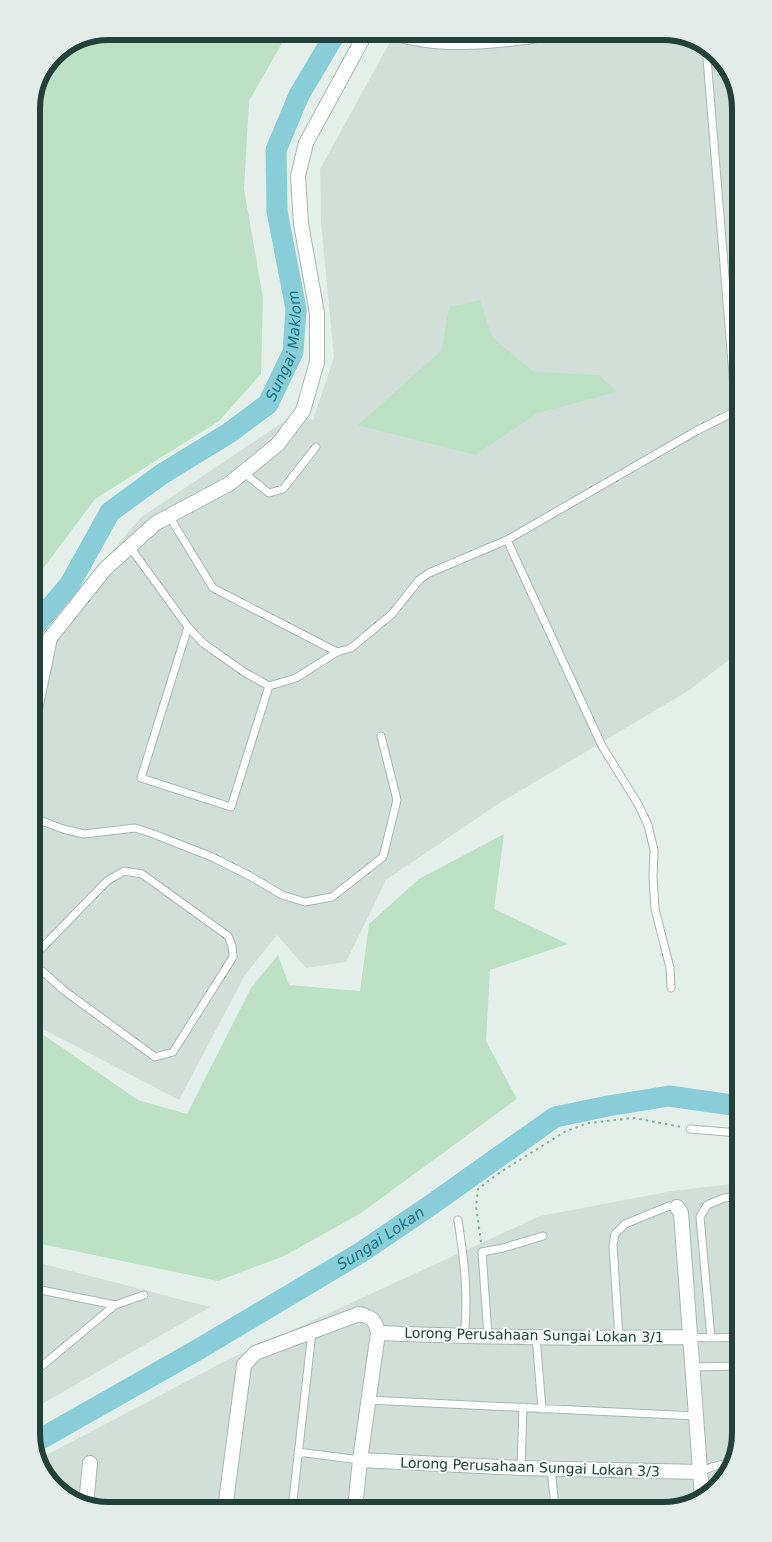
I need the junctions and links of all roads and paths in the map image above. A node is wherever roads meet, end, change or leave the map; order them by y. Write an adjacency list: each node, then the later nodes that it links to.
1 (362, 40): 8 (street)
2 (408, 40): 3 (lane)
3 (518, 40)
4 (707, 56): 5 (lane)
5 (732, 362)
6 (732, 413): 10 (lane)
7 (316, 447): 8 (lane)
8 (243, 472): 9 (street)
9 (169, 516): 11 (street); 13 (lane)
10 (507, 540): 13 (lane); 20 (lane)
11 (130, 547): 12 (lane); 14 (street)
12 (188, 627): 15 (lane); 15 (lane)
13 (337, 652): 15 (lane)
14 (40, 682)
15 (268, 686)
16 (381, 736): 17 (lane)
17 (40, 820)
18 (40, 950): 19 (lane)
19 (40, 970)
20 (671, 988)
21 (690, 1129): 22 (lane); 27 (path)
22 (732, 1132)
23 (732, 1197): 39 (lane)
24 (677, 1207): 36 (street); 38 (lane)
25 (458, 1220): 33 (lane)
26 (543, 1236): 27 (lane)
27 (482, 1252): 34 (lane)
28 (40, 1290): 30 (lane)
29 (144, 1295): 30 (lane)
30 (115, 1305): 41 (lane)
31 (312, 1332): 32 (street); 47 (lane); 56 (street)
32 (378, 1332): 33 (street, Lorong Perusahaan Sungai Lokan 3/1); 43 (street)
33 (464, 1336): 34 (street, Lorong Perusahaan Sungai Lokan 3/1)
34 (488, 1336): 35 (street, Lorong Perusahaan Sungai Lokan 3/1)
35 (536, 1337): 38 (street, Lorong Perusahaan Sungai Lokan 3/1); 45 (lane)
36 (690, 1337): 38 (street, Lorong Perusahaan Sungai Lokan 3/1); 39 (lane); 42 (street)
37 (732, 1337): 39 (lane)
38 (619, 1338)
39 (711, 1338)
40 (732, 1366): 42 (lane)
41 (40, 1368)
42 (692, 1368): 46 (street)
43 (368, 1400): 44 (lane); 48 (street)
44 (523, 1407): 45 (lane); 51 (lane)
45 (542, 1409): 46 (lane)
46 (696, 1416): 53 (street)
47 (298, 1452): 48 (lane); 57 (lane)
48 (360, 1460): 51 (street, Lorong Perusahaan Sungai Lokan 3/3); 58 (street)
49 (90, 1463): 55 (street)
50 (725, 1463): 53 (lane)
51 (521, 1468): 52 (street, Lorong Perusahaan Sungai Lokan 3/3)
52 (551, 1469): 53 (street, Lorong Perusahaan Sungai Lokan 3/3); 59 (lane)
53 (700, 1472): 54 (street)
54 (701, 1490)
55 (87, 1498)
56 (226, 1502)
57 (293, 1502)
58 (356, 1502)
59 (555, 1502)

